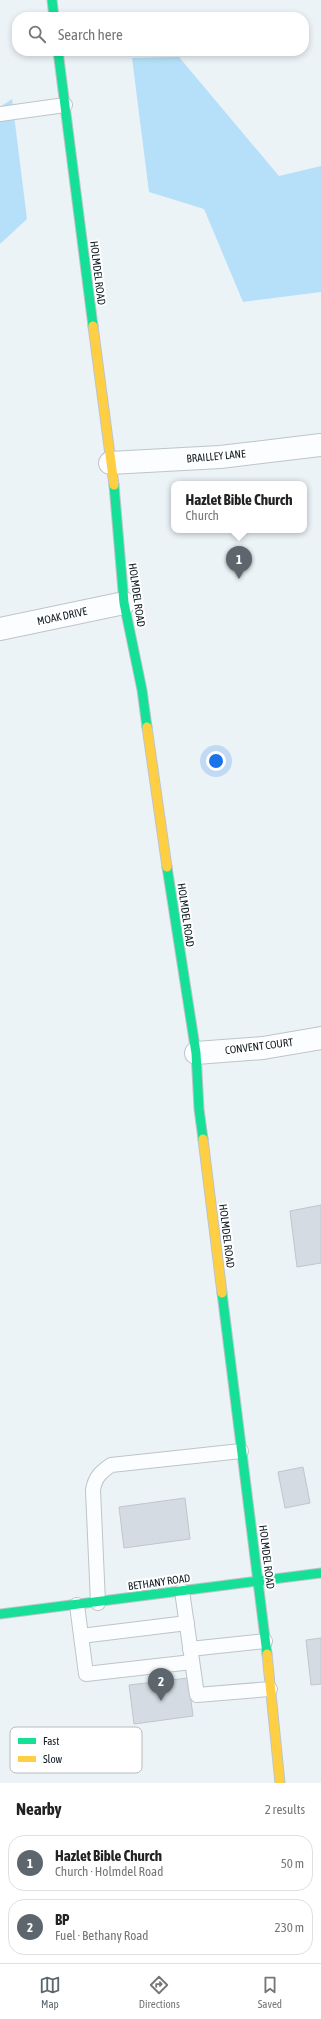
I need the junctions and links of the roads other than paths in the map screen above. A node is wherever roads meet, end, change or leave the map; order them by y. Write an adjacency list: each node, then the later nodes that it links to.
1 (52, 0): 2 (main road)
2 (53, 12)
3 (59, 56): 4 (main road, HOLMDEL ROAD)
4 (65, 105): 5 (lane); 7 (main road, HOLMDEL ROAD)
5 (0, 114)
6 (321, 445): 7 (street, BRAILLEY LANE)
7 (110, 463): 8 (main road, HOLMDEL ROAD)
8 (124, 603): 9 (street, MOAK DRIVE); 11 (main road, HOLMDEL ROAD)
9 (0, 629)
10 (321, 1038): 11 (street, CONVENT COURT)
11 (196, 1053): 12 (main road, HOLMDEL ROAD)
12 (241, 1450): 14 (main road, HOLMDEL ROAD); 16 (lane)
13 (321, 1573): 14 (main road, BETHANY ROAD)
14 (259, 1581): 15 (main road, BETHANY ROAD); 21 (main road, HOLMDEL ROAD)
15 (182, 1591): 16 (main road, BETHANY ROAD); 19 (lane)
16 (98, 1603): 17 (main road, BETHANY ROAD)
17 (77, 1605): 18 (main road, BETHANY ROAD); 20 (lane)
18 (0, 1614)
19 (186, 1623): 20 (lane); 22 (lane)
20 (81, 1636): 22 (lane)
21 (265, 1641): 22 (lane); 23 (main road, HOLMDEL ROAD)
22 (191, 1656): 23 (lane)
23 (270, 1689): 24 (main road, HOLMDEL ROAD)
24 (280, 1783)

